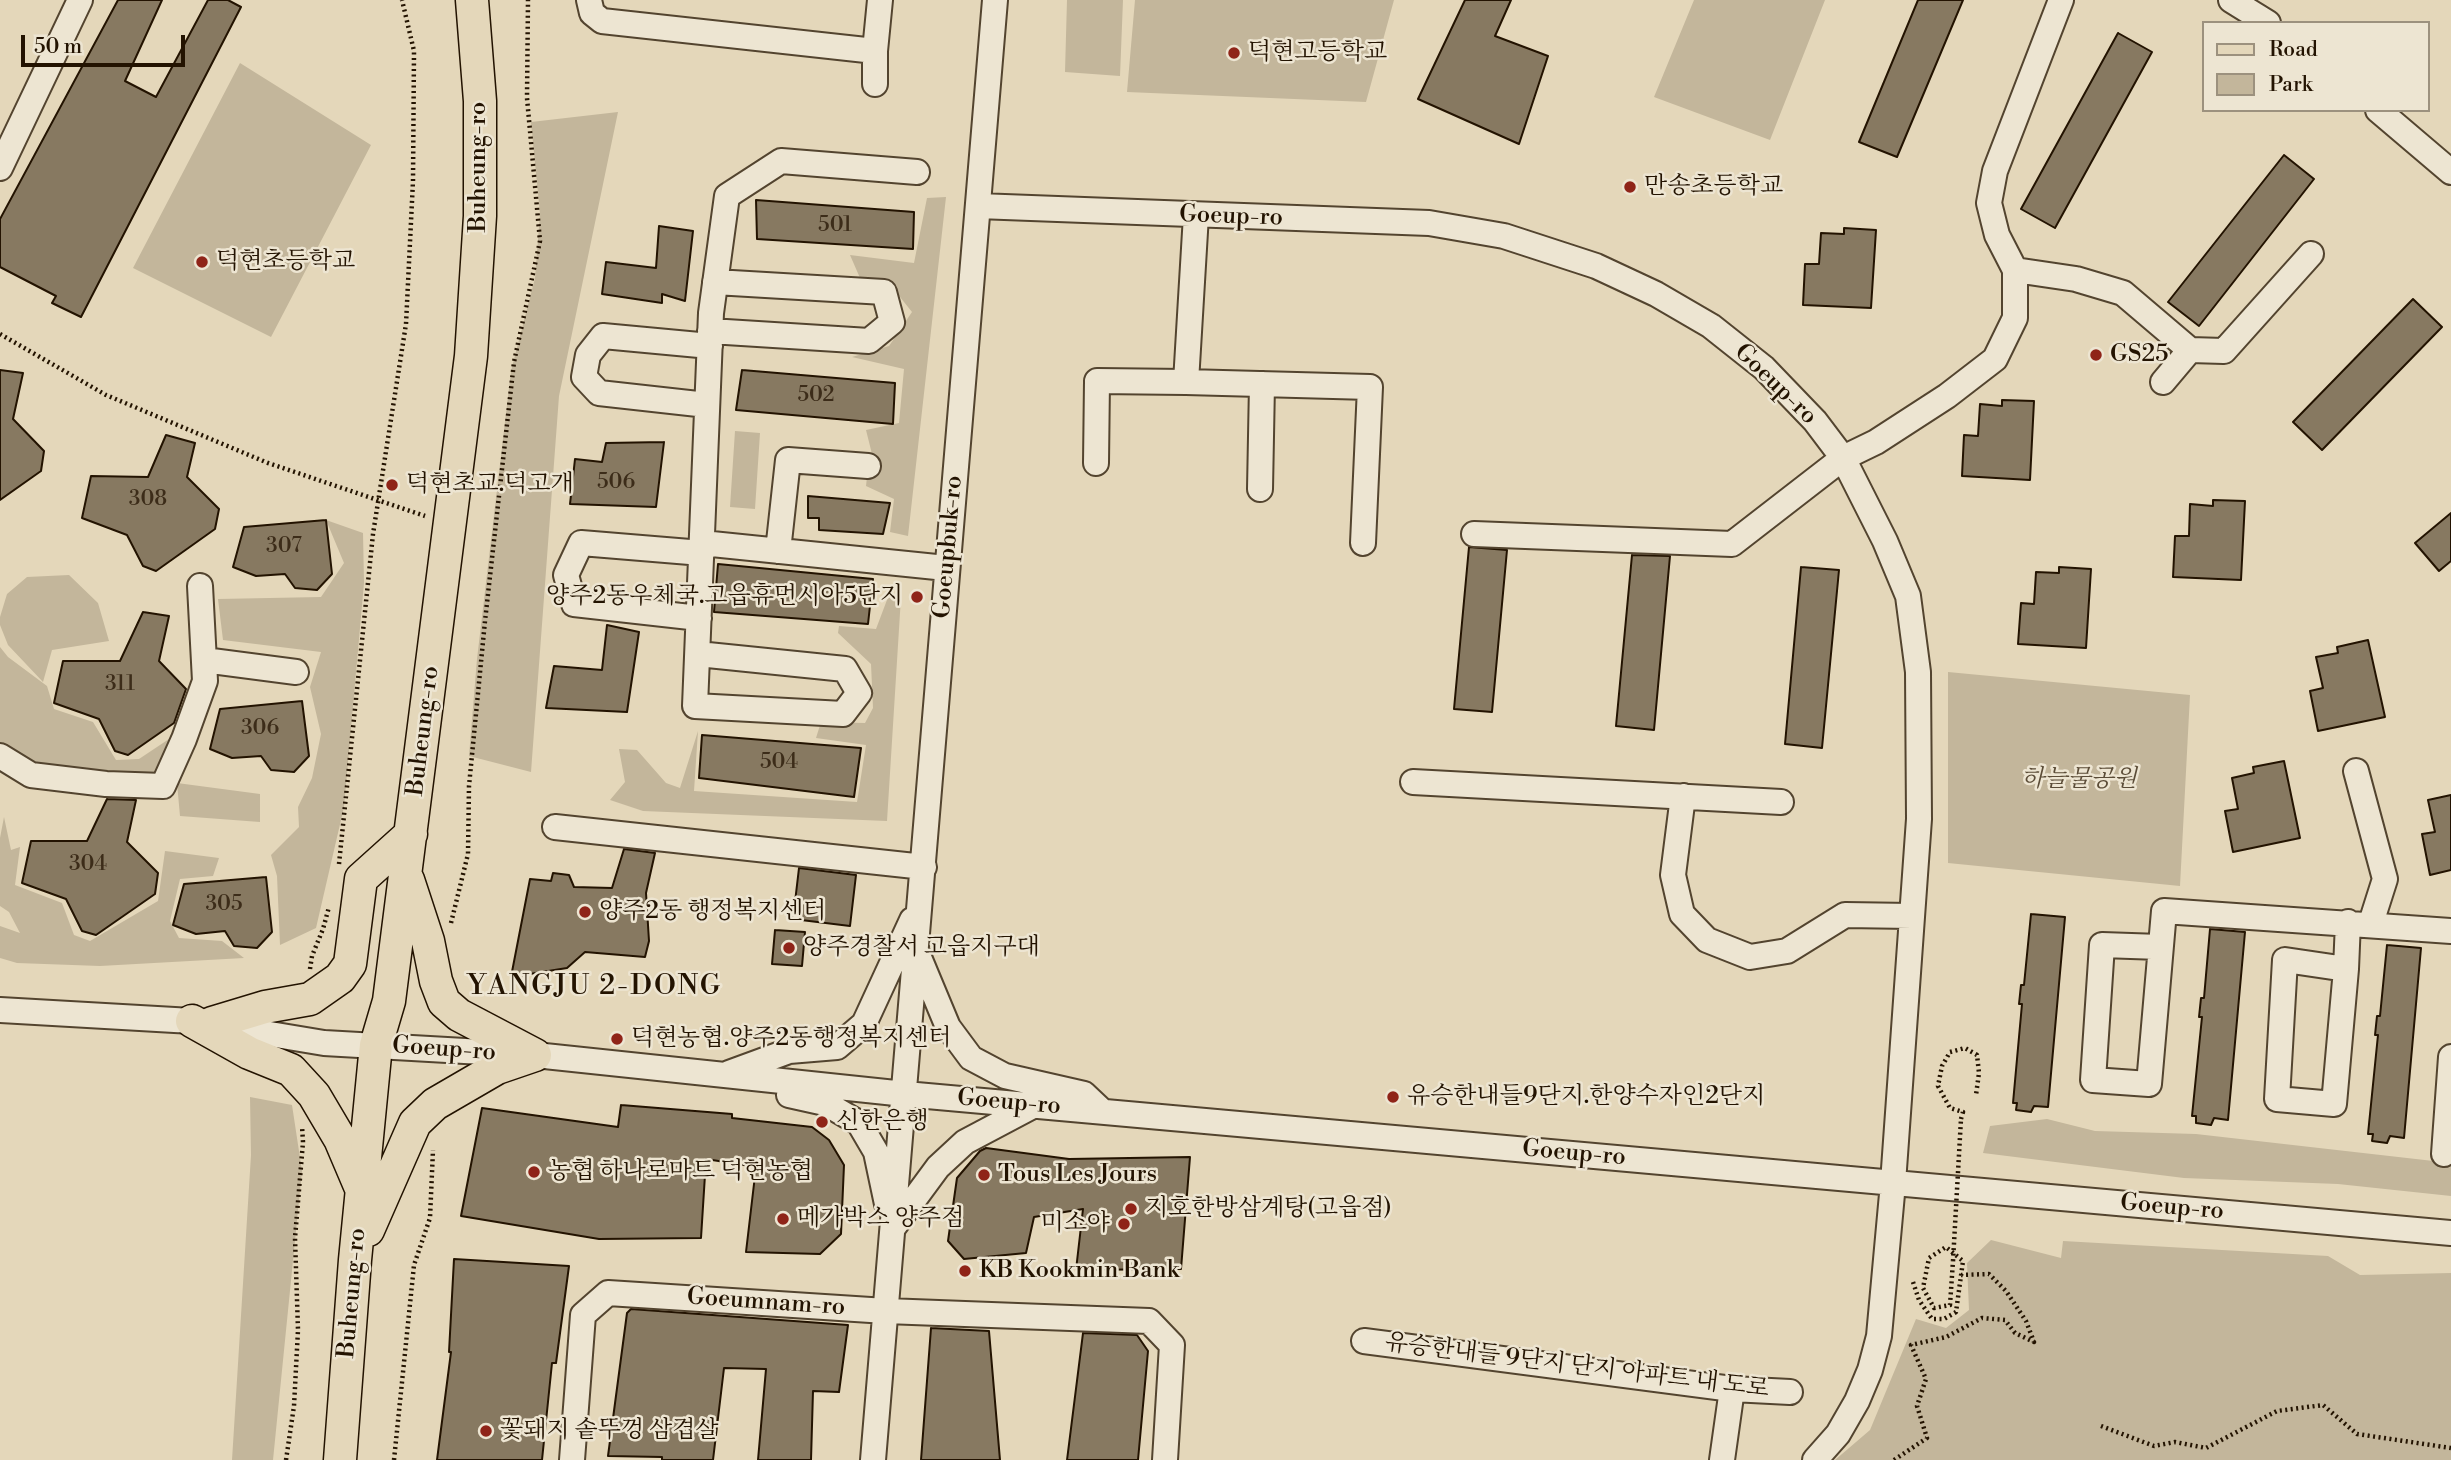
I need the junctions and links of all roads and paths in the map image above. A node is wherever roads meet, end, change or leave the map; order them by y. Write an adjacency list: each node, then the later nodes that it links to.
1 (80, 0): 14 (street)
2 (402, 0): 33 (path)
3 (472, 0): 34 (main road, Buheung-ro)
4 (528, 0): 59 (path)
5 (589, 0): 11 (street)
6 (880, 0): 11 (street)
7 (995, 0): 17 (street, Goeupbuk-ro)
8 (2061, 0): 20 (street)
9 (2231, 0): 10 (street)
10 (2265, 21)
11 (875, 51): 12 (street)
12 (875, 84)
13 (2380, 112): 16 (street)
14 (0, 168)
15 (917, 172): 21 (street)
16 (2451, 172)
17 (978, 206): 18 (street, Goeup-ro); 39 (street, Goeupbuk-ro)
18 (1196, 215): 25 (street); 29 (street, Goeup-ro)
19 (2311, 254): 24 (street)
20 (2015, 270): 24 (street); 29 (street)
21 (715, 282): 23 (street); 23 (street)
22 (0, 334): 33 (path)
23 (710, 339): 28 (street); 28 (street)
24 (2190, 350): 26 (street)
25 (1186, 382): 27 (street); 30 (street)
26 (2163, 382)
27 (1262, 384): 32 (street); 36 (street)
28 (707, 405): 37 (street)
29 (1843, 458): 35 (street); 57 (street, Goeup-ro)
30 (1096, 463)
31 (868, 466): 38 (street)
32 (1260, 489)
33 (377, 500): 34 (path); 53 (path)
34 (449, 524): 51 (main road, Buheung-ro)
35 (1474, 534)
36 (1363, 543)
37 (702, 548): 38 (street); 41 (street); 41 (street)
38 (778, 551): 39 (street)
39 (946, 568): 52 (street, Goeupbuk-ro)
40 (200, 586): 43 (street)
41 (699, 618): 42 (street)
42 (698, 654): 42 (street)
43 (204, 660): 44 (street); 45 (street)
44 (296, 672)
45 (0, 756)
46 (2356, 771): 58 (street)
47 (1413, 782): 48 (street)
48 (1683, 796): 49 (street); 57 (street)
49 (1781, 802)
50 (555, 827): 52 (street)
51 (411, 834): 54 (main road, Buheung-ro); 66 (main road)
52 (924, 867): 55 (street, Goeupbuk-ro)
53 (337, 872)
54 (406, 872): 67 (main road, Buheung-ro); 68 (main road)
55 (921, 901): 62 (street, Goeupbuk-ro); 71 (street)
56 (329, 905): 64 (path)
57 (1912, 916): 79 (street, Goeup-ro)
58 (2360, 923): 60 (street); 61 (street); 63 (street)
59 (450, 928)
60 (2451, 931)
61 (2160, 947): 61 (street)
62 (917, 951): 72 (street, Goeupbuk-ro); 75 (street)
63 (2346, 969): 63 (street)
64 (309, 978)
65 (0, 1010): 66 (street, Goeup-ro)
66 (202, 1022): 67 (street, Goeup-ro); 80 (main road)
67 (376, 1045): 68 (street, Goeup-ro); 80 (main road, Buheung-ro)
68 (535, 1055): 70 (street, Goeup-ro); 83 (main road)
69 (2451, 1057): 78 (street)
70 (697, 1072): 71 (street, Goeup-ro); 81 (street)
71 (724, 1075): 72 (street, Goeup-ro)
72 (905, 1094): 74 (street, Goeup-ro); 81 (street)
73 (1976, 1095): 84 (path, bridge)
74 (1033, 1105): 75 (street, Goeup-ro); 81 (street)
75 (1102, 1112): 79 (street, Goeup-ro)
76 (302, 1121): 92 (path)
77 (438, 1140): 94 (path)
78 (2444, 1154)
79 (1893, 1183): 82 (street, Goeup-ro); 99 (street, Goeup-ro)
80 (363, 1192): 83 (main road, Buheung-ro)
81 (893, 1229): 86 (street)
82 (2451, 1233)
83 (355, 1260): 93 (main road, Buheung-ro)
84 (1961, 1275): 85 (path); 100 (path)
85 (1913, 1282)
86 (886, 1311): 95 (street, Goeumnam-ro); 96 (street); 97 (street, Goeumnam-ro)
87 (1364, 1341): 89 (street, 유승한내들 9단지 단지 아파트 내 도로)
88 (1790, 1392): 89 (street, 유승한내들 9단지 단지 아파트 내 도로)
89 (1731, 1393): 98 (street, 유승한내들 9단지 단지 아파트 내 도로)
90 (2101, 1426): 91 (path)
91 (2451, 1448)
92 (286, 1460)
93 (340, 1460)
94 (394, 1460)
95 (572, 1460)
96 (873, 1460)
97 (1164, 1460)
98 (1722, 1460)
99 (1815, 1460)
100 (1894, 1460)

